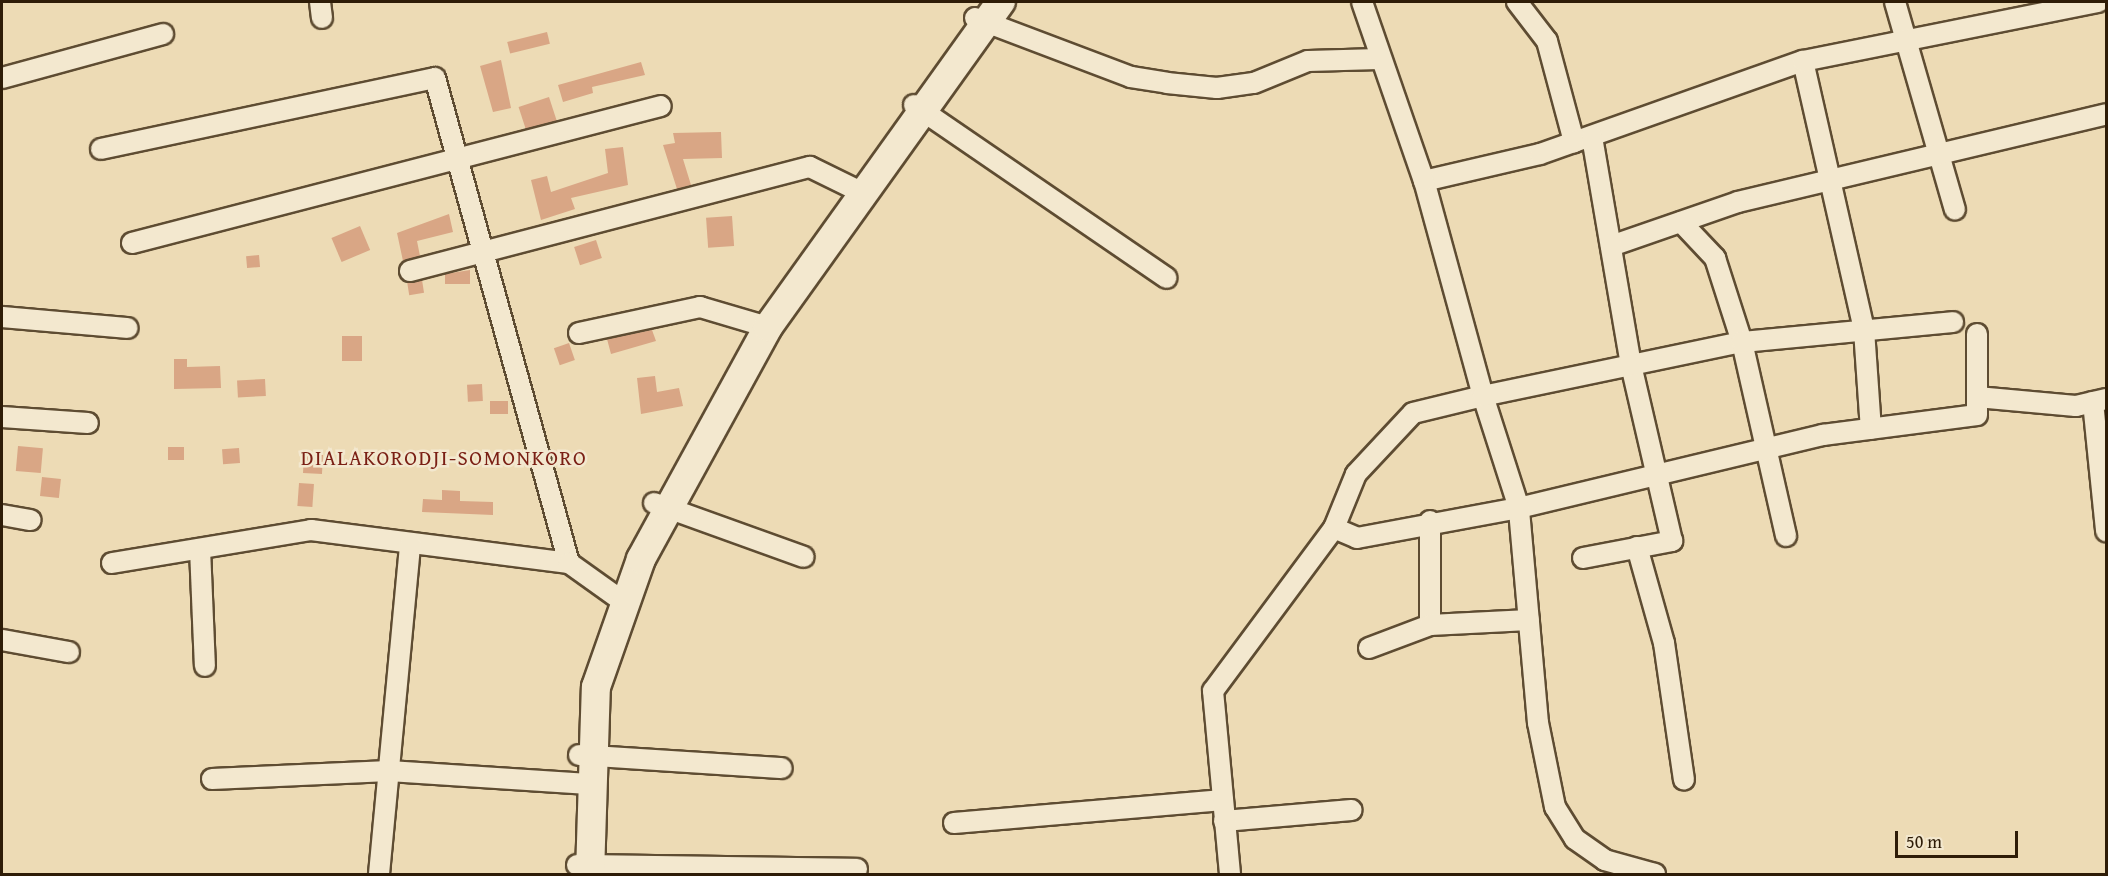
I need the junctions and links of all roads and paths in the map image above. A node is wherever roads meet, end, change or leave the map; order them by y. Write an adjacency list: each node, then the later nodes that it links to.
1 (1362, 2): 9 (street)
2 (1517, 2): 15 (street)
3 (1895, 2): 8 (street)
4 (2098, 2): 5 (street)
5 (2010, 9): 8 (street)
6 (987, 11): 9 (street); 13 (main road)
7 (163, 34): 11 (street)
8 (1905, 36): 10 (street); 17 (street)
9 (1379, 59): 20 (street)
10 (1803, 60): 15 (street); 19 (street)
11 (2, 78)
12 (662, 106): 18 (street)
13 (918, 108): 21 (main road); 28 (street)
14 (2106, 114): 17 (street)
15 (1583, 139): 20 (street); 25 (street)
16 (101, 149): 18 (street)
17 (1938, 152): 19 (street); 22 (street)
18 (457, 159): 24 (street); 26 (street)
19 (1830, 180): 23 (street); 33 (street)
20 (1424, 181): 38 (street)
21 (857, 190): 26 (street); 31 (main road)
22 (1955, 210)
23 (1681, 222): 25 (street); 36 (street)
24 (132, 243)
25 (1611, 246): 37 (street)
26 (483, 252): 27 (street); 60 (street)
27 (410, 271)
28 (1167, 279)
29 (2, 317): 32 (street)
30 (1953, 322): 33 (street)
31 (762, 323): 34 (street); 46 (main road)
32 (128, 328)
33 (1864, 330): 36 (street); 43 (street)
34 (579, 333)
35 (1977, 334): 39 (street)
36 (1742, 342): 37 (street); 44 (street)
37 (1631, 365): 38 (street); 45 (street)
38 (1483, 396): 47 (street); 51 (street)
39 (1977, 397): 40 (street); 43 (street)
40 (2099, 401): 52 (street)
41 (2, 417): 42 (street)
42 (88, 423)
43 (1871, 429): 44 (street)
44 (1767, 449): 45 (street); 53 (street)
45 (1657, 475): 47 (street); 55 (street)
46 (661, 505): 57 (street); 61 (main road)
47 (1518, 508): 50 (street); 62 (street)
48 (2, 515): 49 (street)
49 (31, 520)
50 (1430, 521): 51 (street); 63 (street)
51 (1334, 528): 74 (street)
52 (2106, 531)
53 (1786, 536)
54 (410, 543): 56 (street); 60 (street); 70 (street)
55 (1637, 547): 58 (street); 72 (street)
56 (200, 549): 59 (street); 67 (street)
57 (804, 558)
58 (1584, 558)
59 (112, 563)
60 (569, 563): 61 (street)
61 (619, 598): 68 (main road)
62 (1529, 620): 63 (street); 82 (street)
63 (1430, 625): 65 (street)
64 (2, 640): 66 (street)
65 (1369, 648)
66 (69, 652)
67 (205, 666)
68 (585, 755): 69 (street); 73 (main road)
69 (782, 768)
70 (389, 771): 71 (street); 73 (street); 80 (street)
71 (212, 779)
72 (1684, 780)
73 (583, 783): 79 (main road)
74 (1223, 800): 76 (street); 77 (street)
75 (1352, 810): 76 (street)
76 (1224, 821): 81 (street)
77 (954, 823)
78 (857, 869): 79 (street)
79 (583, 870)
80 (379, 874)
81 (1230, 874)
82 (1655, 874)

